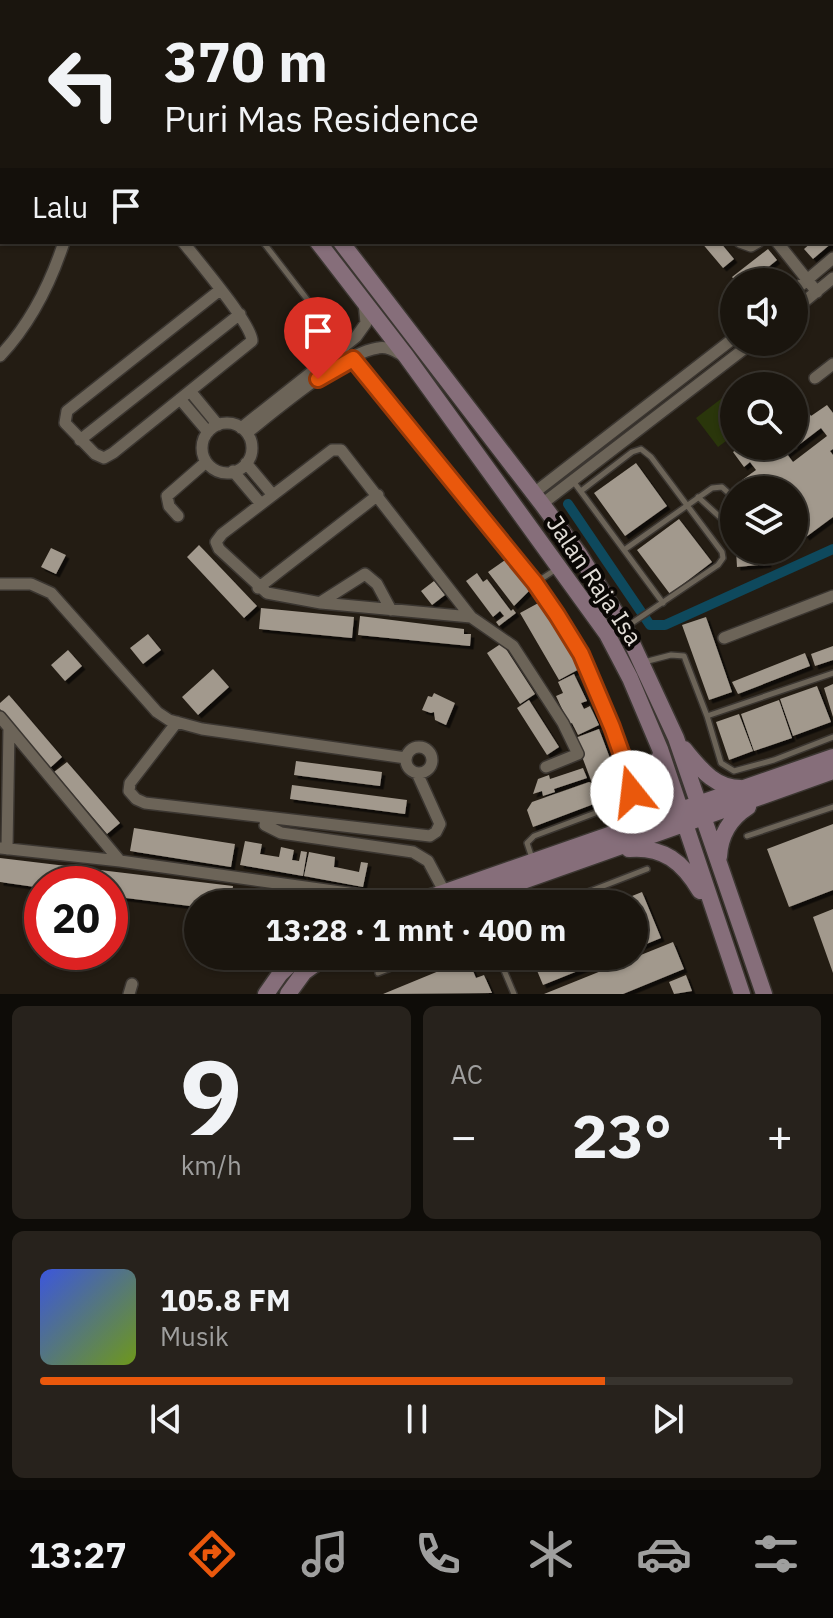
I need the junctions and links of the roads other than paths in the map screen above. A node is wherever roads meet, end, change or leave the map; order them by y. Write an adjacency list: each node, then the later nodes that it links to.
1 (63, 244): 19 (street)
2 (185, 244): 12 (street)
3 (265, 244): 17 (lane)
4 (320, 244): 15 (main road, Jalan Raja Isa)
5 (343, 244): 40 (main road, Jalan Raja Isa)
6 (779, 244): 8 (street)
7 (833, 258): 10 (street)
8 (798, 268)
9 (833, 278): 13 (street)
10 (808, 279)
11 (808, 281): 13 (street)
12 (220, 290): 16 (street); 30 (street)
13 (817, 292): 14 (street)
14 (808, 299)
15 (364, 301): 17 (street); 20 (main road, Jalan Raja Isa)
16 (240, 314): 25 (street); 30 (street)
17 (344, 346): 22 (lane); 28 (street)
18 (720, 349): 26 (street)
19 (0, 356)
20 (406, 356): 22 (street); 46 (main road, Jalan Raja Isa)
21 (735, 356): 29 (street)
22 (353, 359): 28 (street); 47 (lane)
23 (833, 364): 24 (street)
24 (815, 378)
25 (185, 395): 27 (street); 30 (street)
26 (621, 427): 29 (street); 40 (street)
27 (213, 428): 28 (street); 31 (street)
28 (244, 430): 32 (street)
29 (630, 438): 34 (street)
30 (80, 440)
31 (206, 462): 33 (street); 43 (street)
32 (246, 463): 33 (street); 37 (street)
33 (233, 471): 41 (street)
34 (573, 480): 36 (lane); 40 (street)
35 (720, 487): 39 (lane)
36 (581, 491): 42 (lane); 45 (lane)
37 (272, 494): 38 (street); 41 (street)
38 (378, 495): 49 (street); 54 (street)
39 (698, 497): 42 (lane); 44 (lane)
40 (538, 498): 55 (main road, Jalan Raja Isa)
41 (261, 504): 49 (street)
42 (686, 505): 45 (lane); 52 (lane)
43 (178, 516)
44 (720, 517)
45 (624, 550): 52 (lane)
46 (560, 567): 47 (lane); 65 (main road, Jalan Raja Isa)
47 (535, 583): 81 (lane)
48 (0, 584): 61 (street)
49 (258, 588): 51 (street)
50 (833, 596): 56 (street)
51 (321, 603): 53 (street); 53 (street)
52 (663, 603): 55 (lane)
53 (391, 610): 54 (street)
54 (471, 617): 68 (street)
55 (625, 628): 57 (main road, Jalan Raja Isa)
56 (724, 638)
57 (643, 663): 59 (lane); 64 (main road, Jalan Raja Isa)
58 (833, 673): 59 (lane)
59 (707, 716): 63 (lane)
60 (0, 717): 62 (street)
61 (177, 722): 67 (street); 75 (street)
62 (9, 728): 79 (street); 80 (street)
63 (833, 737)
64 (676, 738): 71 (main road); 74 (main road, Jalan Raja Isa)
65 (660, 749): 76 (main road, Jalan Raja Isa); 78 (main road)
66 (833, 757): 71 (main road)
67 (406, 758): 70 (street); 70 (street)
68 (546, 767)
69 (833, 771): 72 (main road)
70 (417, 773): 75 (street)
71 (747, 788): 74 (main road)
72 (763, 798): 74 (main road); 82 (main road)
73 (833, 807): 77 (lane)
74 (701, 812): 76 (main road); 82 (main road, Jalan Raja Isa)
75 (266, 817): 87 (street)
76 (684, 818): 78 (main road); 91 (main road, Jalan Raja Isa)
77 (747, 836)
78 (611, 843): 81 (main road); 89 (main road); 91 (main road)
79 (3, 848): 80 (street)
80 (120, 861): 84 (street)
81 (534, 861): 88 (main road)
82 (719, 864): 103 (main road, Jalan Raja Isa)
83 (647, 869): 90 (lane)
84 (276, 884): 85 (street); 86 (street)
85 (275, 890)
86 (323, 890)
87 (443, 890)
88 (484, 890)
89 (488, 890)
90 (593, 890)
91 (714, 915): 102 (main road, Jalan Raja Isa)
92 (278, 970): 98 (street)
93 (284, 970): 98 (main road)
94 (307, 970): 100 (main road)
95 (386, 970): 97 (lane)
96 (504, 970): 101 (lane)
97 (378, 973)
98 (280, 974): 99 (main road)
99 (266, 994)
100 (288, 994)
101 (514, 994)
102 (742, 994)
103 (764, 994)

